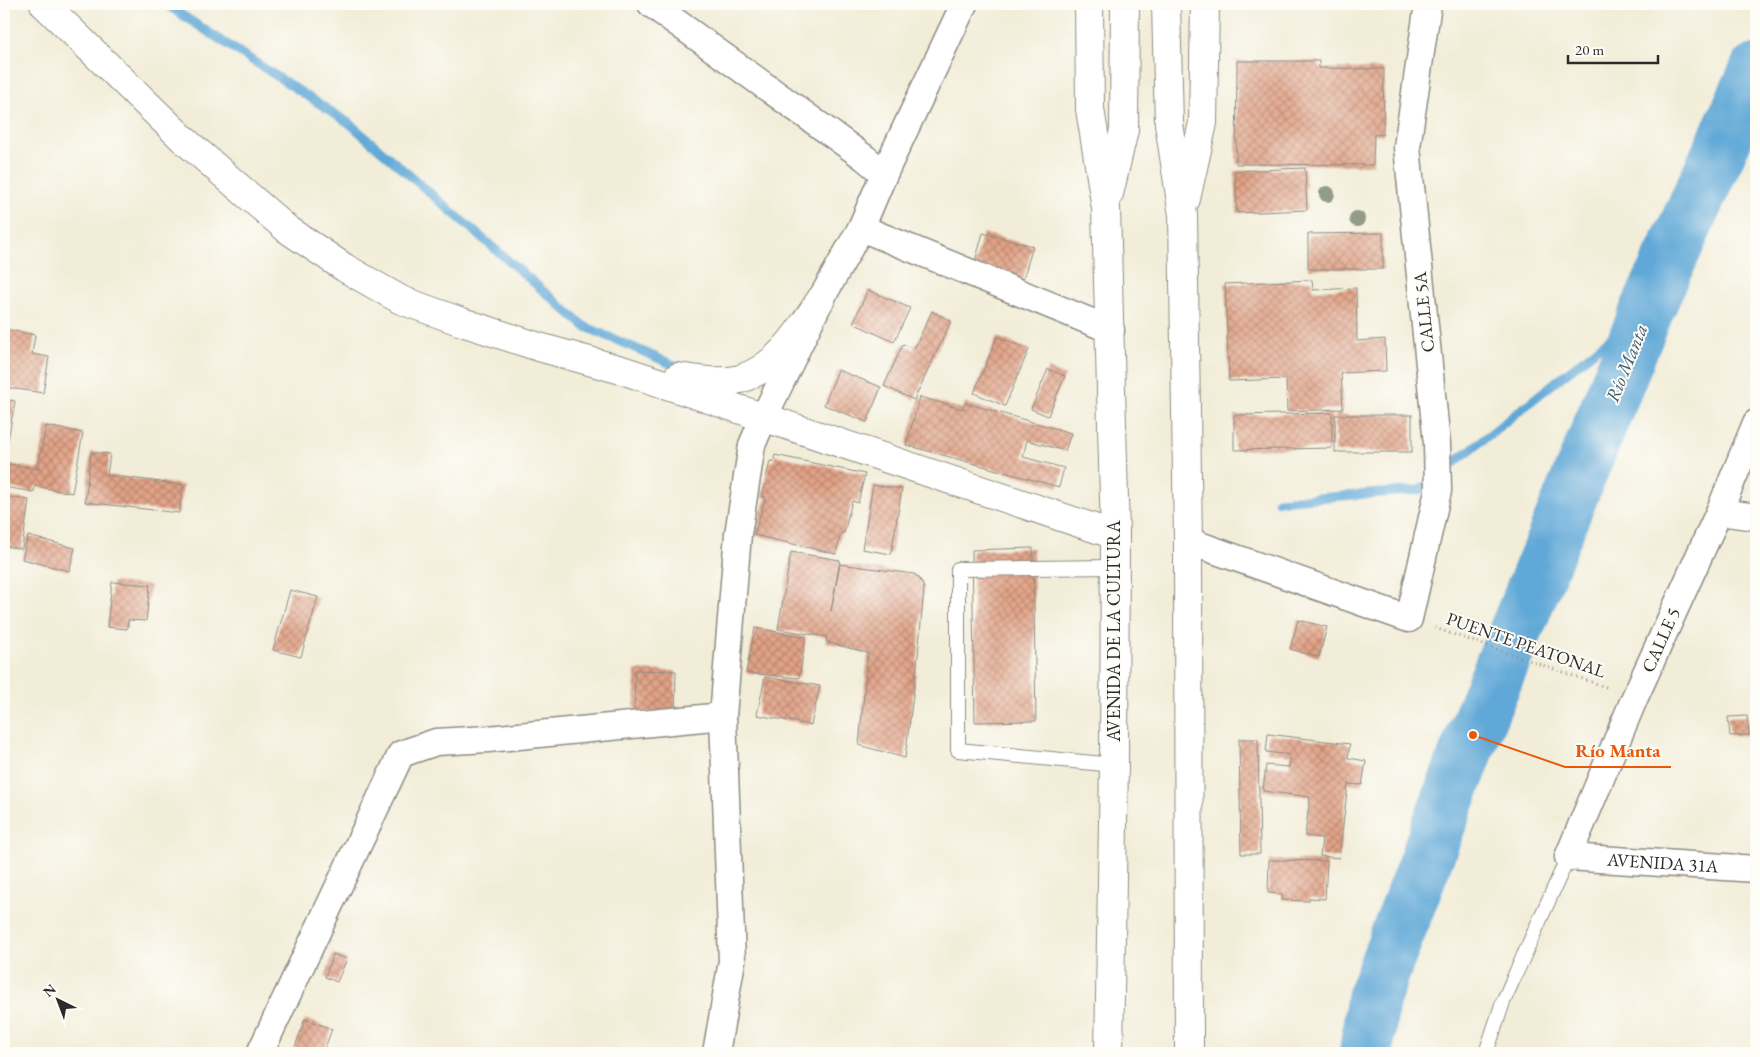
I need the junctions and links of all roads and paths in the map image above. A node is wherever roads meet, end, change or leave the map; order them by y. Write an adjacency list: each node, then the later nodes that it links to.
1 (44, 4): 15 (main road)
2 (651, 4): 9 (street)
3 (964, 4): 9 (street)
4 (1089, 4): 10 (main road, AVENIDA DE LA CULTURA)
5 (1124, 4): 10 (main road, AVENIDA DE LA CULTURA)
6 (1166, 4): 11 (main road)
7 (1205, 4): 11 (main road)
8 (1428, 4): 23 (street, CALLE 5A)
9 (884, 174): 12 (street)
10 (1106, 208): 14 (main road, AVENIDA DE LA CULTURA)
11 (1183, 215): 21 (main road)
12 (861, 228): 13 (street); 14 (street)
13 (821, 299): 15 (main road); 16 (street)
14 (1110, 330): 20 (main road, AVENIDA DE LA CULTURA)
15 (625, 371): 16 (main road)
16 (764, 417): 20 (main road); 25 (street)
17 (1756, 423): 18 (street, CALLE 5)
18 (1719, 512): 19 (street); 27 (street, CALLE 5)
19 (1756, 517)
20 (1115, 535): 22 (main road, AVENIDA DE LA CULTURA)
21 (1188, 541): 23 (street); 32 (main road)
22 (1114, 567): 26 (main road, AVENIDA DE LA CULTURA); 26 (lane)
23 (1420, 622): 24 (path, PUENTE PEATONAL)
24 (1612, 689)
25 (723, 716): 29 (street); 30 (street)
26 (1114, 765): 31 (main road, AVENIDA DE LA CULTURA)
27 (1568, 857): 28 (street, AVENIDA 31A); 33 (lane)
28 (1756, 869)
29 (260, 1053)
30 (716, 1053)
31 (1109, 1053)
32 (1189, 1053)
33 (1486, 1053)

